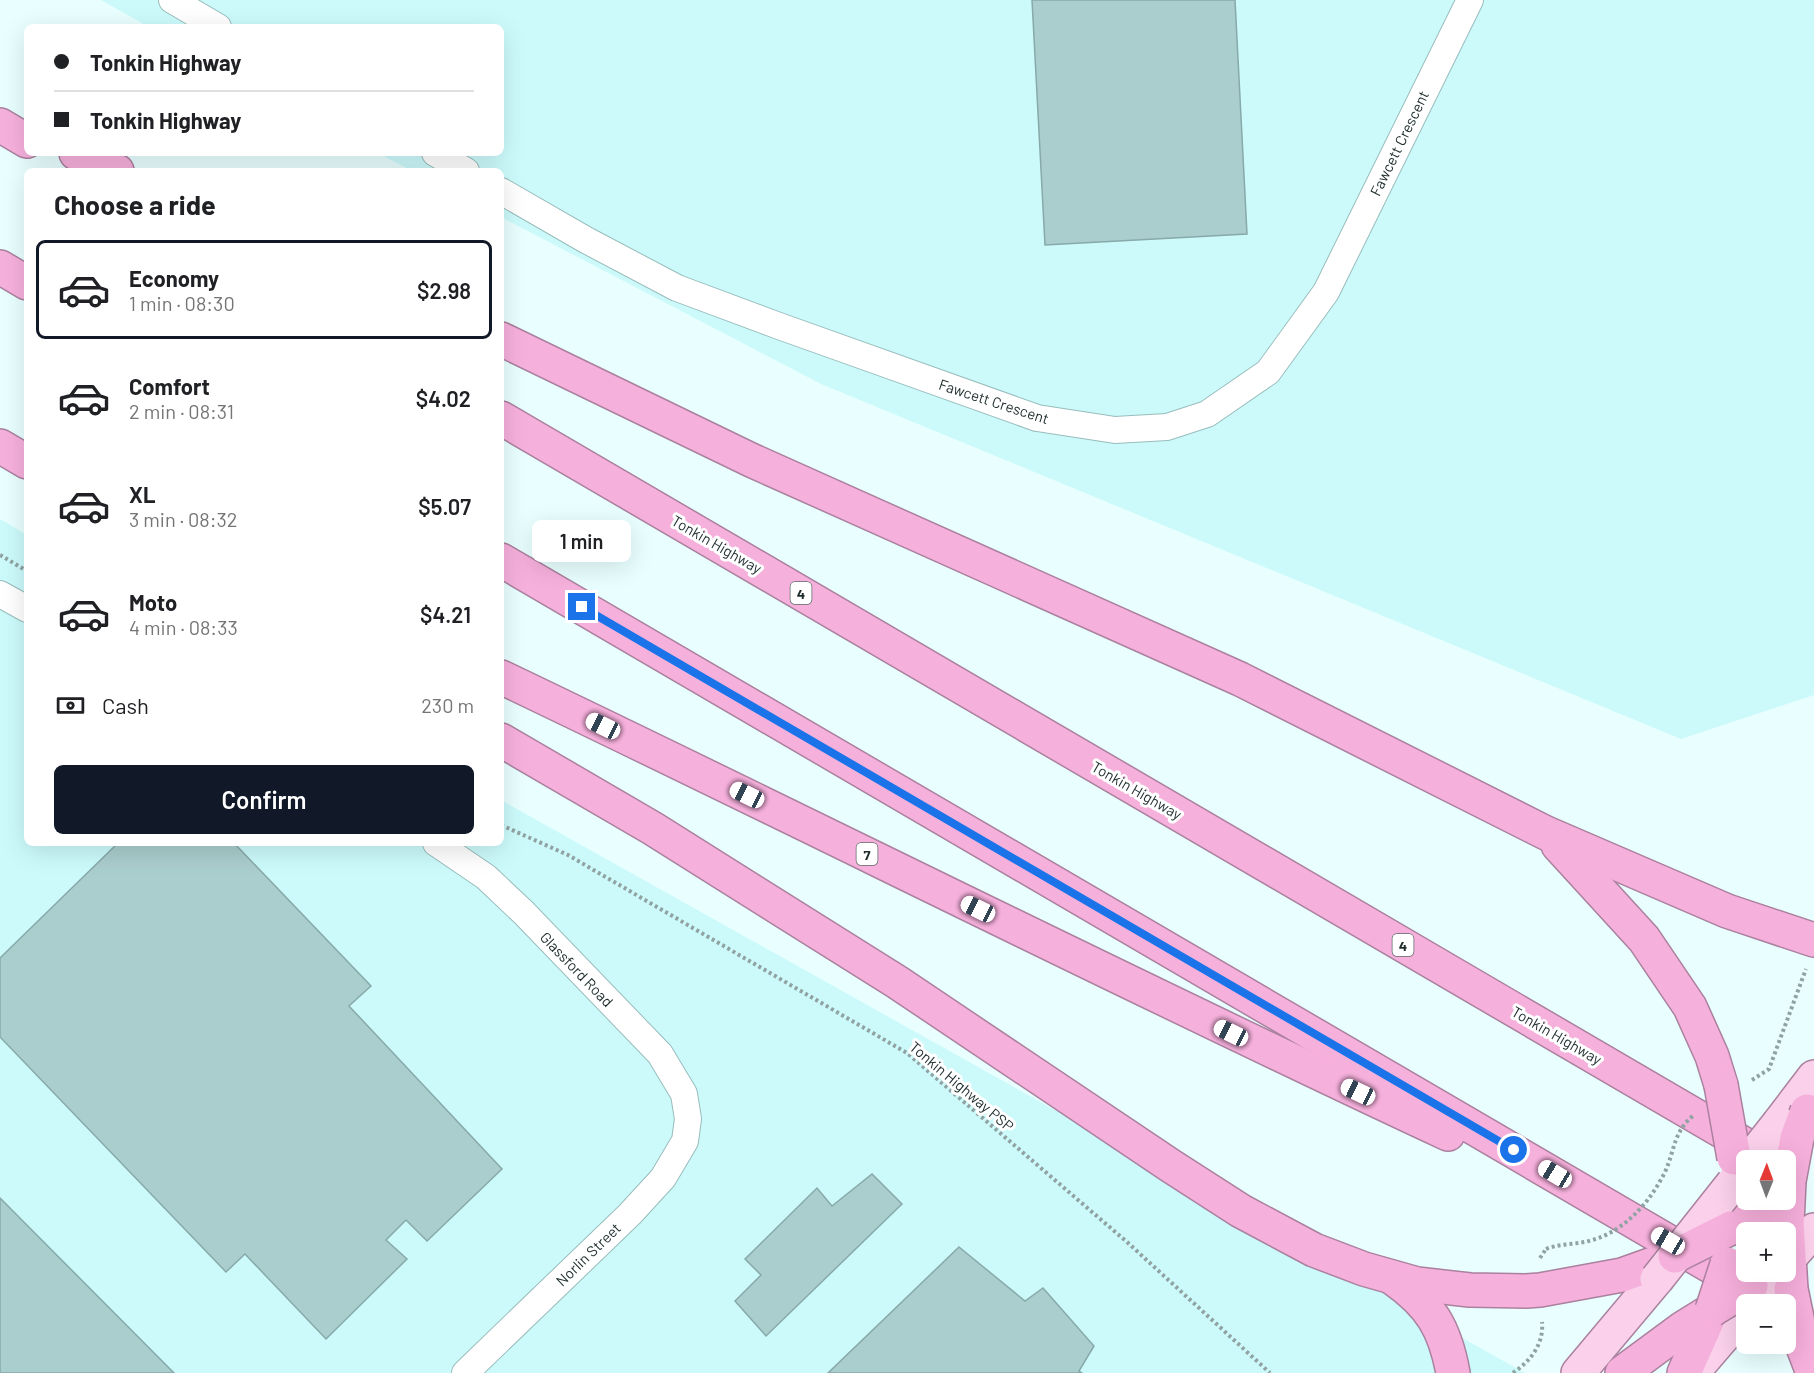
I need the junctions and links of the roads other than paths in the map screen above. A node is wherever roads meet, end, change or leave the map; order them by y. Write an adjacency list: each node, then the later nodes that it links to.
1 (172, 0): 3 (street)
2 (1470, 0): 14 (street, Fawcett Crescent)
3 (213, 24)
4 (0, 120): 6 (highway)
5 (0, 125): 7 (highway)
6 (24, 131)
7 (24, 139)
8 (53, 156): 11 (highway)
9 (83, 156): 12 (highway)
10 (440, 156): 13 (street)
11 (74, 168)
12 (110, 168)
13 (461, 168)
14 (504, 193)
15 (0, 267): 16 (highway)
16 (24, 281)
17 (504, 340): 27 (highway)
18 (504, 420): 35 (highway, Tonkin Highway / 4)
19 (0, 444): 20 (highway); 21 (highway)
20 (24, 453)
21 (24, 460)
22 (504, 562): 42 (highway)
23 (0, 594): 24 (street)
24 (24, 607)
25 (504, 679): 42 (highway, 7)
26 (504, 742): 48 (highway)
27 (1546, 833): 29 (highway); 36 (highway, bridge)
28 (440, 846): 32 (street, Glassford Road)
29 (1811, 952)
30 (1814, 1077): 31 (main road)
31 (1805, 1102): 33 (main road, bridge); 34 (highway, bridge)
32 (688, 1119): 57 (street, Norlin Street)
33 (1761, 1150)
34 (1794, 1150)
35 (1736, 1152)
36 (1736, 1161)
37 (1814, 1167): 38 (highway)
38 (1796, 1177)
39 (1736, 1179): 46 (main road, bridge)
40 (1736, 1204): 43 (highway)
41 (1753, 1210): 43 (highway)
42 (1632, 1220): 45 (highway)
43 (1731, 1228): 46 (highway, bridge); 56 (highway, bridge)
44 (1814, 1230): 47 (main road)
45 (1736, 1254)
46 (1675, 1256): 48 (highway); 59 (main road, bridge)
47 (1796, 1256)
48 (1391, 1276): 58 (highway)
49 (1760, 1282): 56 (highway, bridge)
50 (1774, 1282): 52 (main road, bridge)
51 (1788, 1282): 63 (highway, bridge)
52 (1762, 1294)
53 (1736, 1315): 56 (main road)
54 (1796, 1316): 55 (highway)
55 (1814, 1327)
56 (1703, 1331): 60 (highway); 61 (highway); 62 (main road)
57 (465, 1373)
58 (1453, 1373)
59 (1578, 1373)
60 (1622, 1373)
61 (1684, 1373)
62 (1692, 1373)
63 (1813, 1373)

